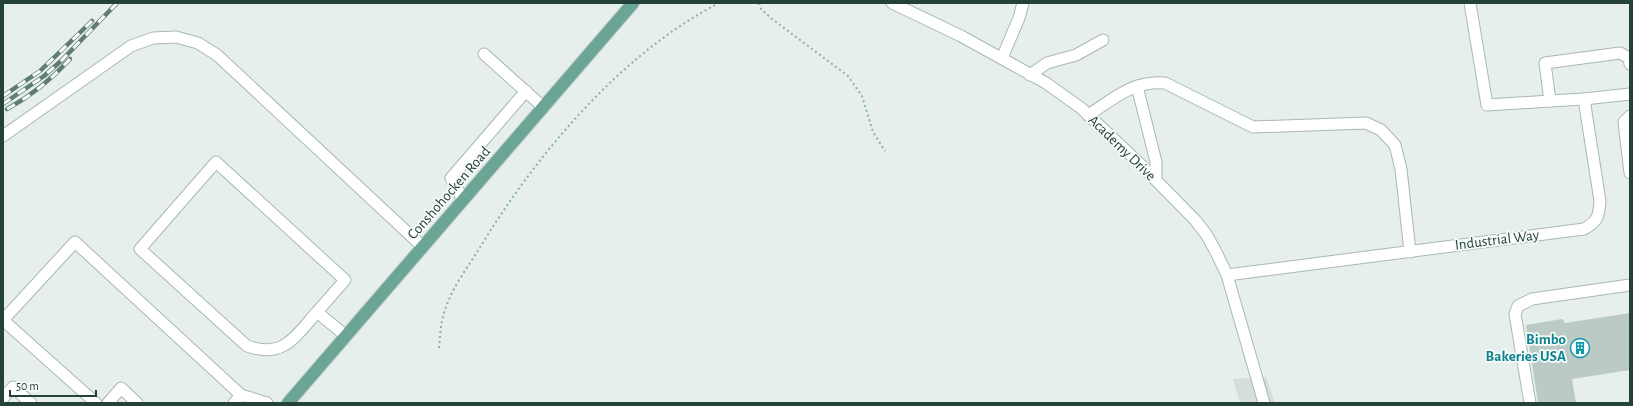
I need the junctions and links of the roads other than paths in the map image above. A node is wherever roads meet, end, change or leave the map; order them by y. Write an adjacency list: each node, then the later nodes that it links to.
1 (633, 3): 15 (main road, Conshohocken Road)
2 (892, 3): 7 (street, Academy Drive)
3 (1023, 3): 7 (street)
4 (1470, 3): 14 (street)
5 (1103, 40): 9 (street)
6 (484, 54): 11 (street)
7 (1002, 58): 9 (street, Academy Drive)
8 (1630, 64): 14 (street)
9 (1030, 75): 16 (street, Academy Drive)
10 (1137, 86): 16 (street); 20 (street); 23 (street)
11 (526, 91): 15 (street); 21 (street)
12 (1630, 94): 13 (street)
13 (1584, 99): 14 (street); 23 (street, Industrial Way)
14 (1550, 101)
15 (543, 107): 21 (main road, Conshohocken Road)
16 (1088, 115): 20 (street, Academy Drive)
17 (1630, 116): 19 (street)
18 (3, 136): 22 (street)
19 (1630, 174)
20 (1156, 180): 24 (street, Academy Drive)
21 (463, 200): 22 (main road, Conshohocken Road)
22 (422, 247): 27 (main road, Conshohocken Road)
23 (1410, 252): 24 (street, Industrial Way)
24 (1227, 275): 36 (street, Academy Drive)
25 (1630, 285): 37 (street)
26 (317, 312): 26 (street); 27 (street)
27 (346, 336): 35 (main road, Conshohocken Road)
28 (3, 398): 30 (street)
29 (238, 399): 31 (street); 34 (street)
30 (32, 403)
31 (96, 403)
32 (108, 403): 33 (street)
33 (137, 403)
34 (267, 403)
35 (288, 403)
36 (1264, 403)
37 (1530, 403)

